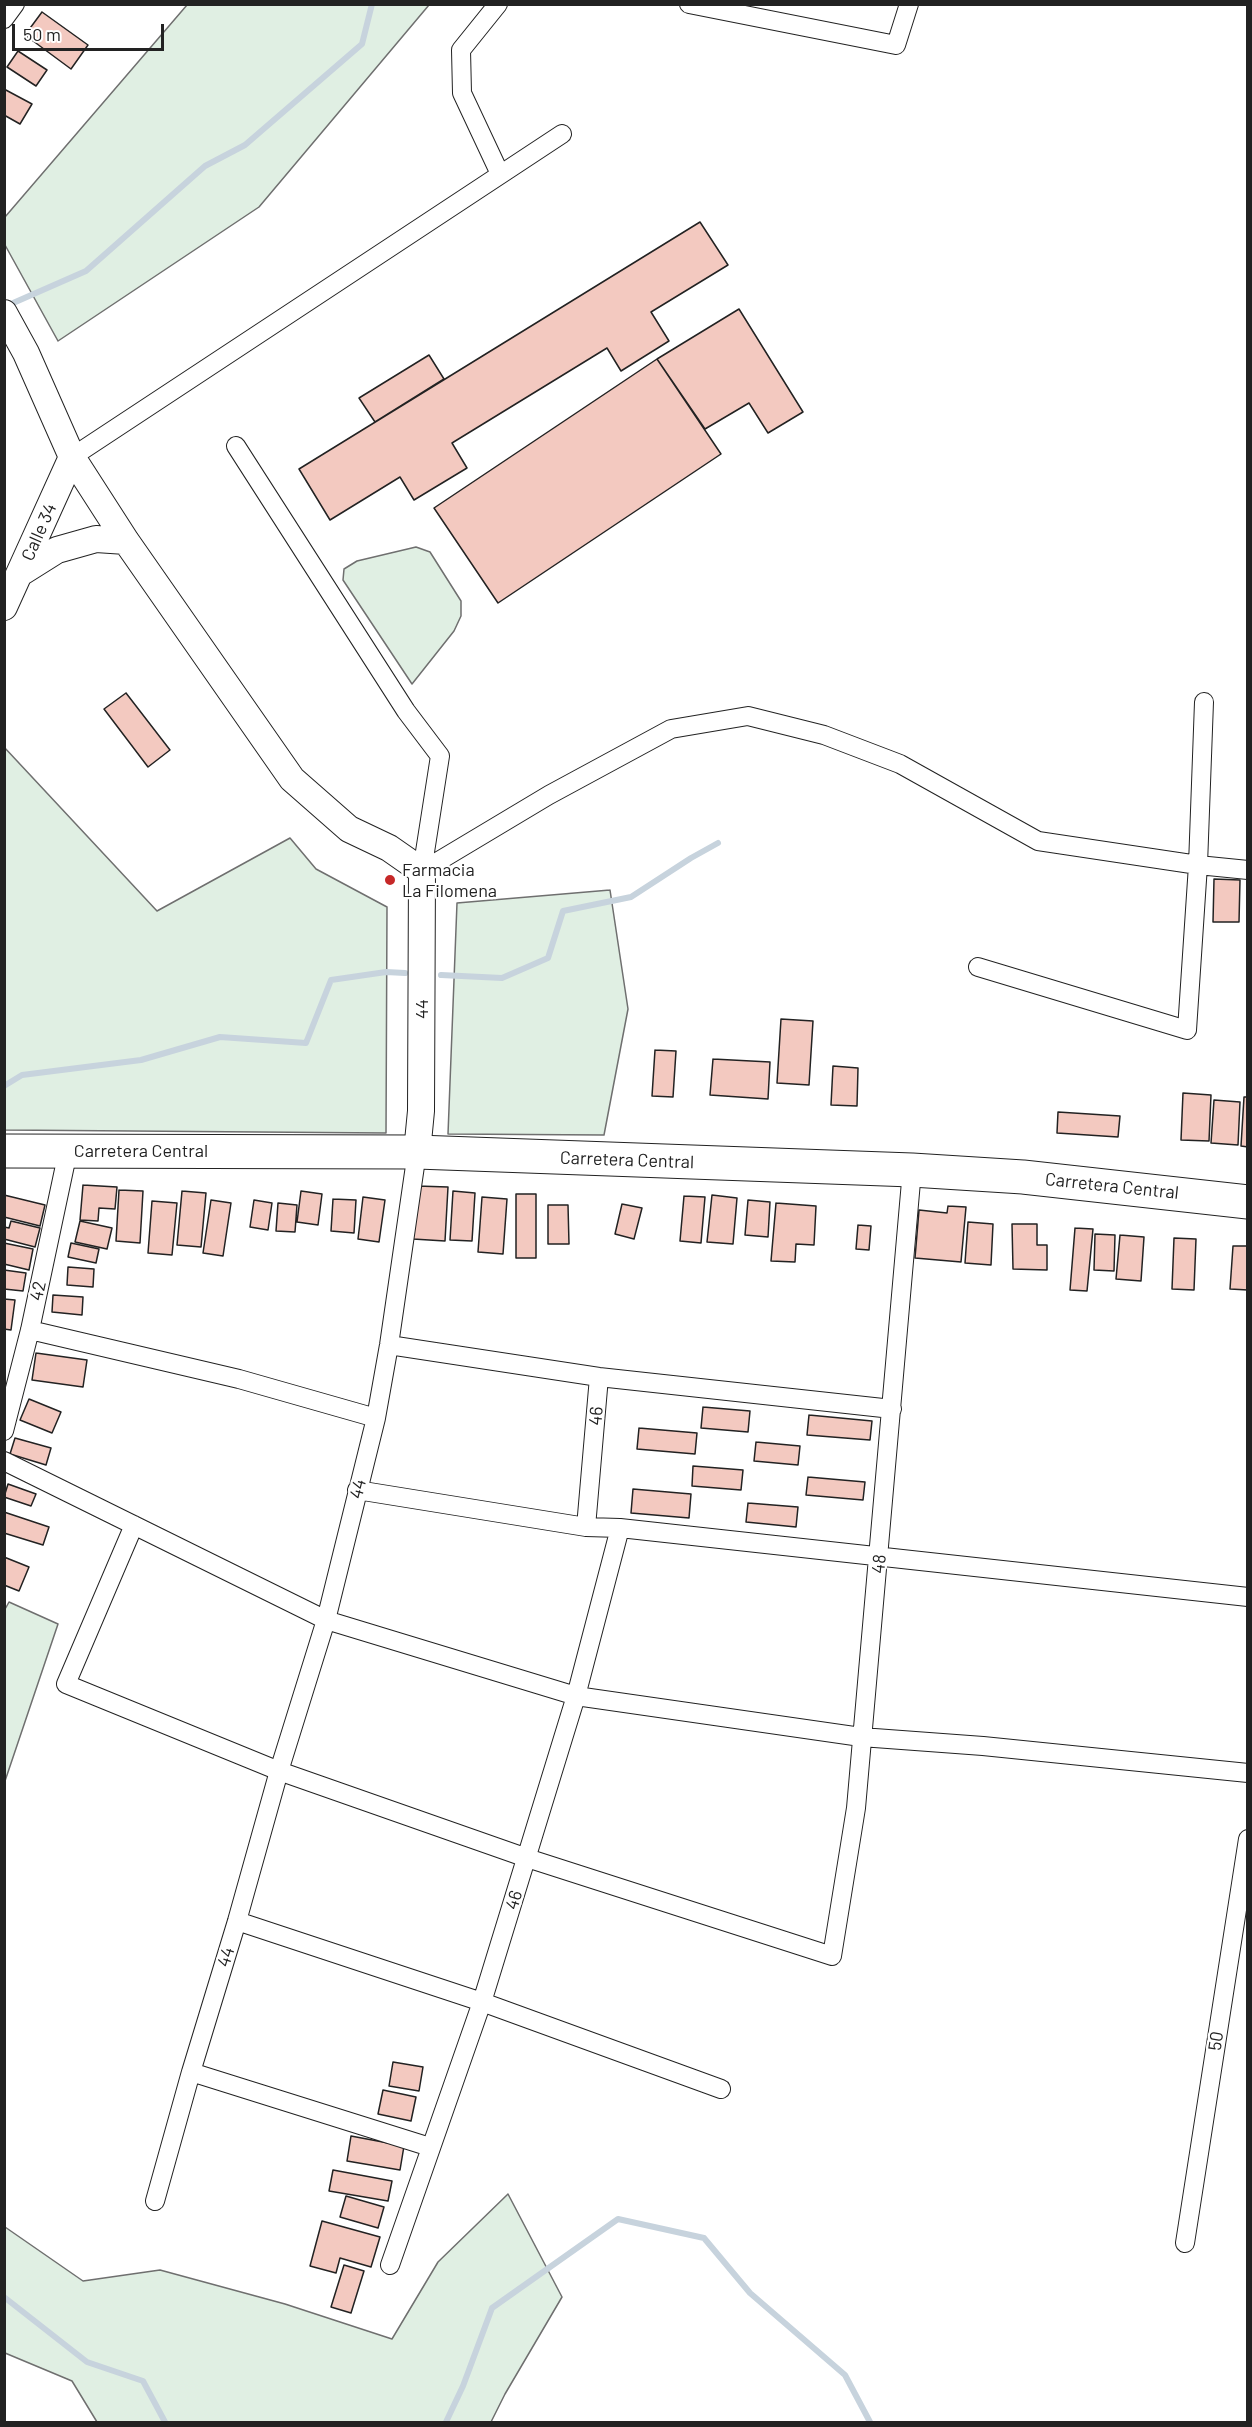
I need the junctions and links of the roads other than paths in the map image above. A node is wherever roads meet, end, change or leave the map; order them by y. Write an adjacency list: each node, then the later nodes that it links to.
1 (15, 4): 5 (street)
2 (498, 4): 7 (street)
3 (909, 4): 4 (street)
4 (699, 6)
5 (4, 19)
6 (562, 134): 7 (street)
7 (500, 174): 10 (street)
8 (4, 313): 10 (street)
9 (236, 446): 17 (street, 44)
10 (72, 457): 11 (street); 12 (street, Calle 34)
11 (126, 541): 12 (street); 17 (street)
12 (22, 572): 13 (street, Calle 34)
13 (4, 607)
14 (1204, 702): 15 (street)
15 (1198, 865): 16 (street); 17 (street); 18 (street)
16 (1248, 870)
17 (422, 871): 21 (street, 44)
18 (978, 967)
19 (4, 1151): 20 (highway, Carretera Central)
20 (68, 1151): 21 (highway, Carretera Central); 24 (street, 42)
21 (417, 1152): 22 (highway, Carretera Central); 25 (street, 44)
22 (912, 1170): 23 (highway, Carretera Central); 27 (street, 48)
23 (1248, 1202)
24 (30, 1330): 28 (street); 29 (street, 42)
25 (389, 1345): 26 (street); 28 (street, 44)
26 (599, 1377): 27 (street); 33 (street, 46)
27 (892, 1409): 35 (street, 48)
28 (376, 1418): 31 (street, 44)
29 (4, 1431)
30 (4, 1461): 32 (street)
31 (357, 1490): 33 (street); 37 (street, 44)
32 (134, 1525): 37 (street); 40 (street)
33 (586, 1527): 34 (street)
34 (620, 1528): 35 (street); 38 (street, 46)
35 (879, 1558): 36 (street); 39 (street, 48)
36 (1248, 1597)
37 (326, 1620): 38 (street); 40 (street, 44)
38 (576, 1696): 39 (street); 43 (street, 46)
39 (861, 1737): 41 (street); 43 (street, 48)
40 (279, 1771): 43 (street); 44 (street, 44)
41 (1248, 1773)
42 (1248, 1839): 50 (street, 50)
43 (526, 1858): 45 (street, 46)
44 (237, 1921): 45 (street); 46 (street, 44)
45 (482, 2002): 47 (street); 48 (street, 46)
46 (191, 2072): 48 (street); 49 (street, 44)
47 (721, 2089)
48 (430, 2147): 51 (street, 46)
49 (155, 2201)
50 (1185, 2242)
51 (390, 2265)

